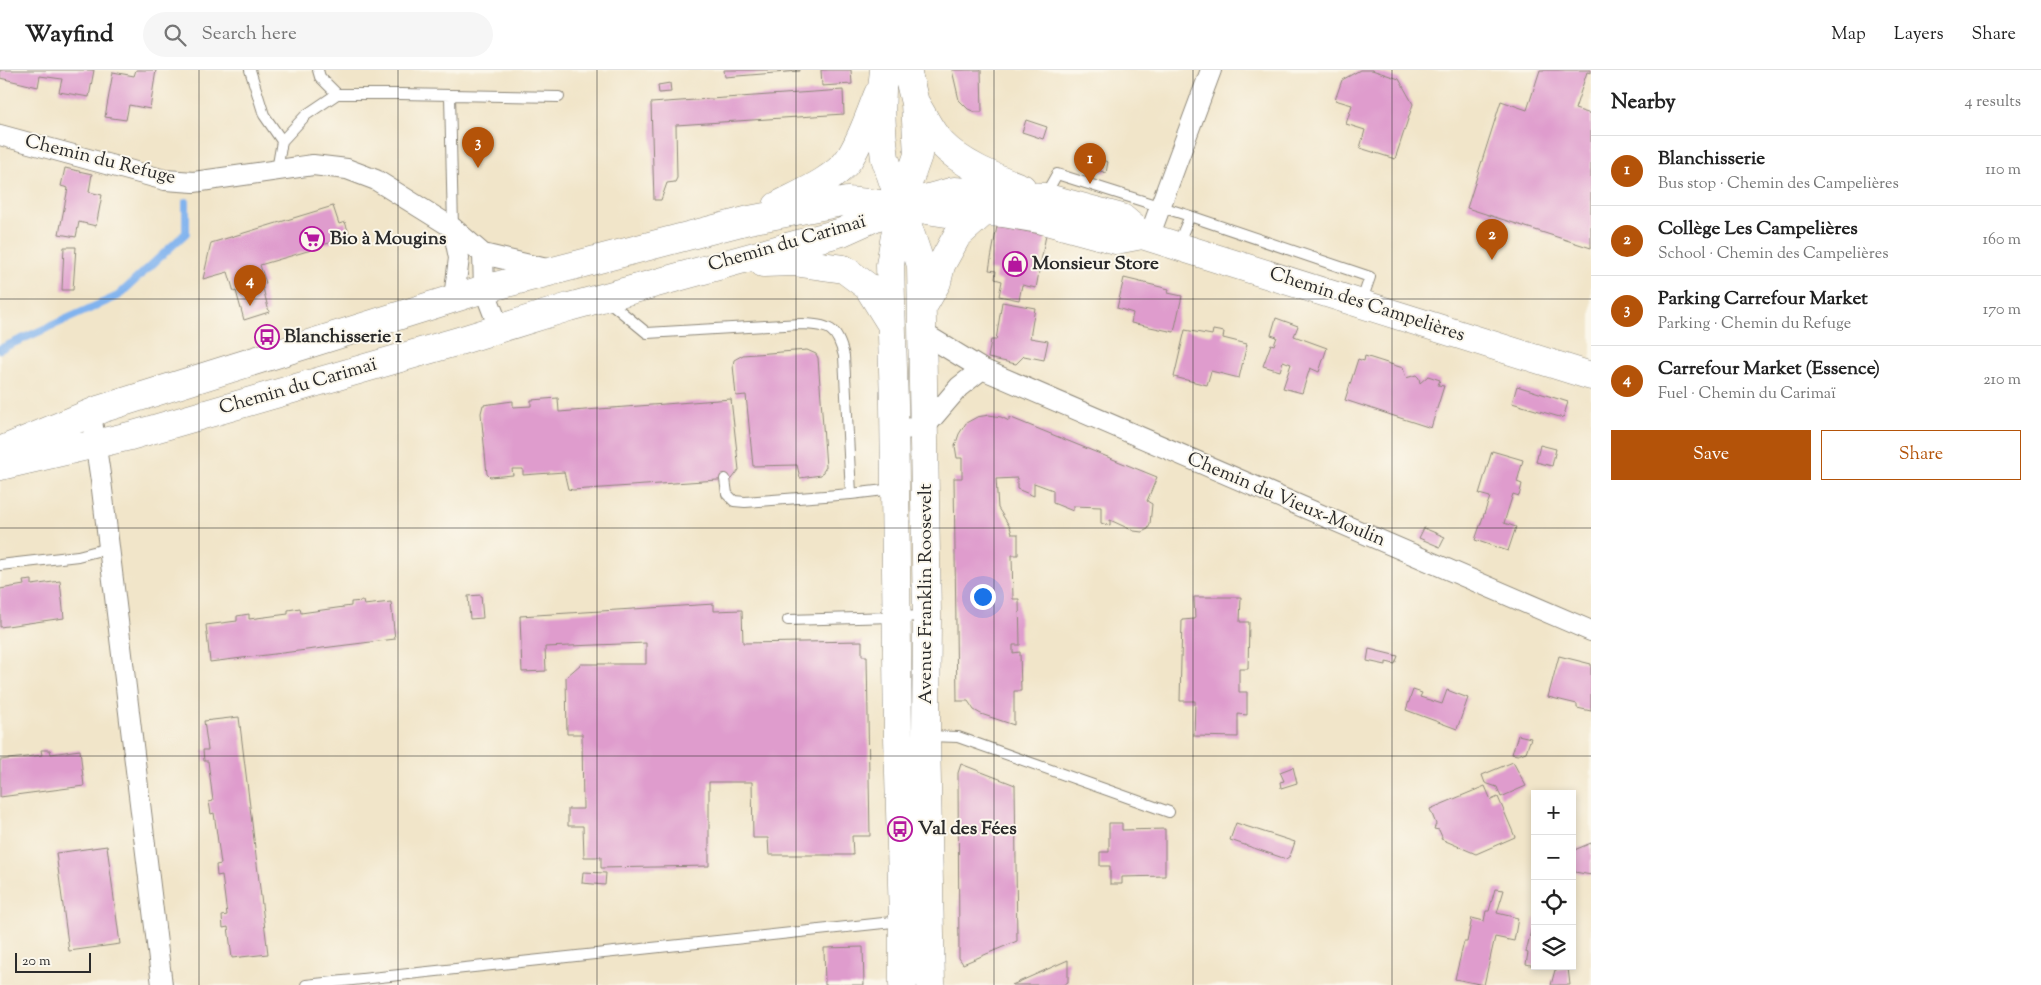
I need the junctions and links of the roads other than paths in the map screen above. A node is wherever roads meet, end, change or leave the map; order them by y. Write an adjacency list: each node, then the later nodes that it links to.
1 (250, 70): 11 (lane)
2 (318, 70): 6 (lane)
3 (907, 70): 9 (main road, Avenue Franklin Roosevelt)
4 (1212, 70): 15 (street)
5 (883, 77): 14 (main road, Avenue Franklin Roosevelt); 18 (main road)
6 (337, 94): 7 (lane); 11 (lane)
7 (450, 95): 8 (lane); 19 (lane)
8 (559, 96)
9 (915, 102): 13 (main road); 14 (main road, Avenue Franklin Roosevelt)
10 (0, 134): 12 (street, Chemin du Refuge)
11 (282, 141): 12 (lane)
12 (277, 170): 19 (street, Chemin du Refuge)
13 (1044, 197): 14 (main road, Chemin des Campelières); 15 (lane); 20 (main road, Chemin des Campelières)
14 (900, 206): 16 (main road, Chemin des Campelières); 18 (main road, Chemin du Carimaï); 23 (main road, Chemin du Carimaï); 29 (main road, Avenue Franklin Roosevelt); 30 (main road, Avenue Franklin Roosevelt)
15 (1161, 206): 17 (lane); 20 (street)
16 (984, 212): 20 (main road, Chemin des Campelières); 29 (main road)
17 (1190, 216): 21 (lane); 28 (lane)
18 (749, 220): 24 (main road, Chemin du Carimaï)
19 (453, 228): 22 (street, Chemin du Refuge); 27 (street)
20 (1145, 236): 21 (main road, Chemin des Campelières)
21 (1178, 245): 28 (main road, Chemin des Campelières)
22 (483, 254): 24 (street, Chemin du Refuge); 25 (street)
23 (724, 263): 26 (main road, Chemin du Carimaï); 30 (main road)
24 (554, 271): 25 (main road, Chemin du Carimaï)
25 (484, 289): 27 (main road, Chemin du Carimaï); 31 (street)
26 (603, 297): 31 (main road, Chemin du Carimaï); 42 (lane)
27 (454, 298): 34 (main road, Chemin du Carimaï)
28 (1362, 303): 33 (main road, Chemin des Campelières)
29 (922, 321): 32 (street, Chemin du Vieux-Moulin); 35 (main road, Avenue Franklin Roosevelt)
30 (892, 326): 36 (main road, Avenue Franklin Roosevelt)
31 (499, 328): 37 (main road, Chemin du Carimaï)
32 (982, 370): 35 (street); 48 (street, Chemin du Vieux-Moulin)
33 (1591, 376)
34 (91, 414): 37 (street); 38 (main road, Chemin du Carimaï)
35 (924, 428): 36 (street); 45 (main road, Avenue Franklin Roosevelt)
36 (894, 429): 41 (main road, Avenue Franklin Roosevelt)
37 (95, 443): 39 (main road, Chemin du Carimaï); 43 (street)
38 (0, 451)
39 (0, 466)
40 (725, 479): 42 (lane)
41 (894, 489): 42 (lane); 46 (main road, Avenue Franklin Roosevelt)
42 (851, 494)
43 (109, 548): 44 (lane); 52 (street)
44 (0, 565)
45 (927, 616): 46 (lane); 49 (main road, Avenue Franklin Roosevelt)
46 (896, 617): 47 (lane); 49 (main road, Avenue Franklin Roosevelt)
47 (788, 620)
48 (1591, 631)
49 (912, 736): 50 (lane); 51 (main road, Avenue Franklin Roosevelt)
50 (1169, 812)
51 (917, 919): 53 (lane); 54 (main road, Avenue Franklin Roosevelt); 55 (main road, Avenue Franklin Roosevelt)
52 (162, 985)
53 (306, 985)
54 (903, 985)
55 (931, 985)

